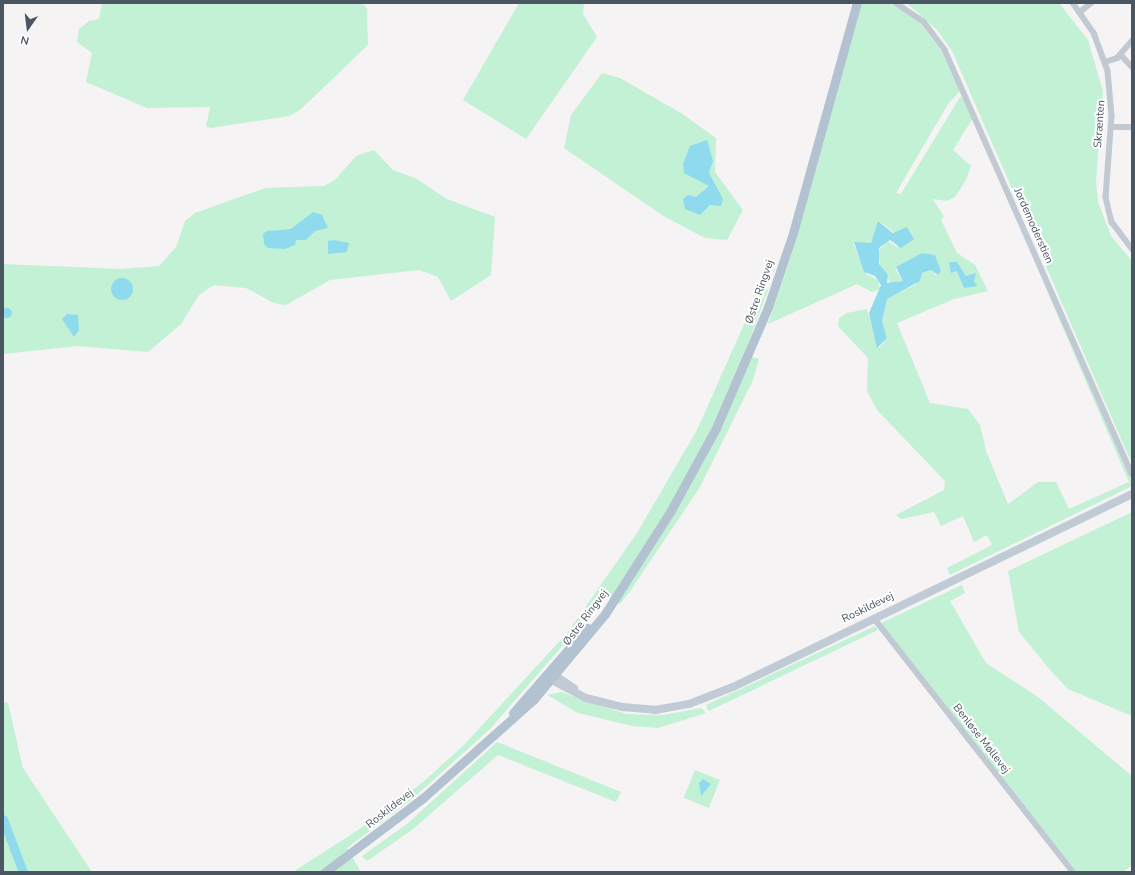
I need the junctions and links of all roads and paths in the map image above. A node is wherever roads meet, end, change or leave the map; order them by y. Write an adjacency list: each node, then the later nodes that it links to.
1 (857, 3): 16 (main road, Østre Ringvej)
2 (896, 3): 13 (street, Jordemoderstien)
3 (1073, 3): 5 (street, Skrænten)
4 (1090, 3): 5 (street)
5 (1080, 12): 8 (street, Skrænten)
6 (1132, 41): 7 (street)
7 (1121, 55): 8 (street); 9 (street)
8 (1105, 62): 10 (street, Skrænten)
9 (1132, 67)
10 (1111, 127): 11 (street); 12 (street, Skrænten)
11 (1132, 127)
12 (1132, 249)
13 (1132, 474)
14 (1132, 494): 15 (street, Roskildevej)
15 (874, 618): 16 (street, Roskildevej); 18 (street, Benløse Møllevej)
16 (551, 676): 17 (main road, Roskildevej)
17 (325, 872)
18 (1073, 872)

